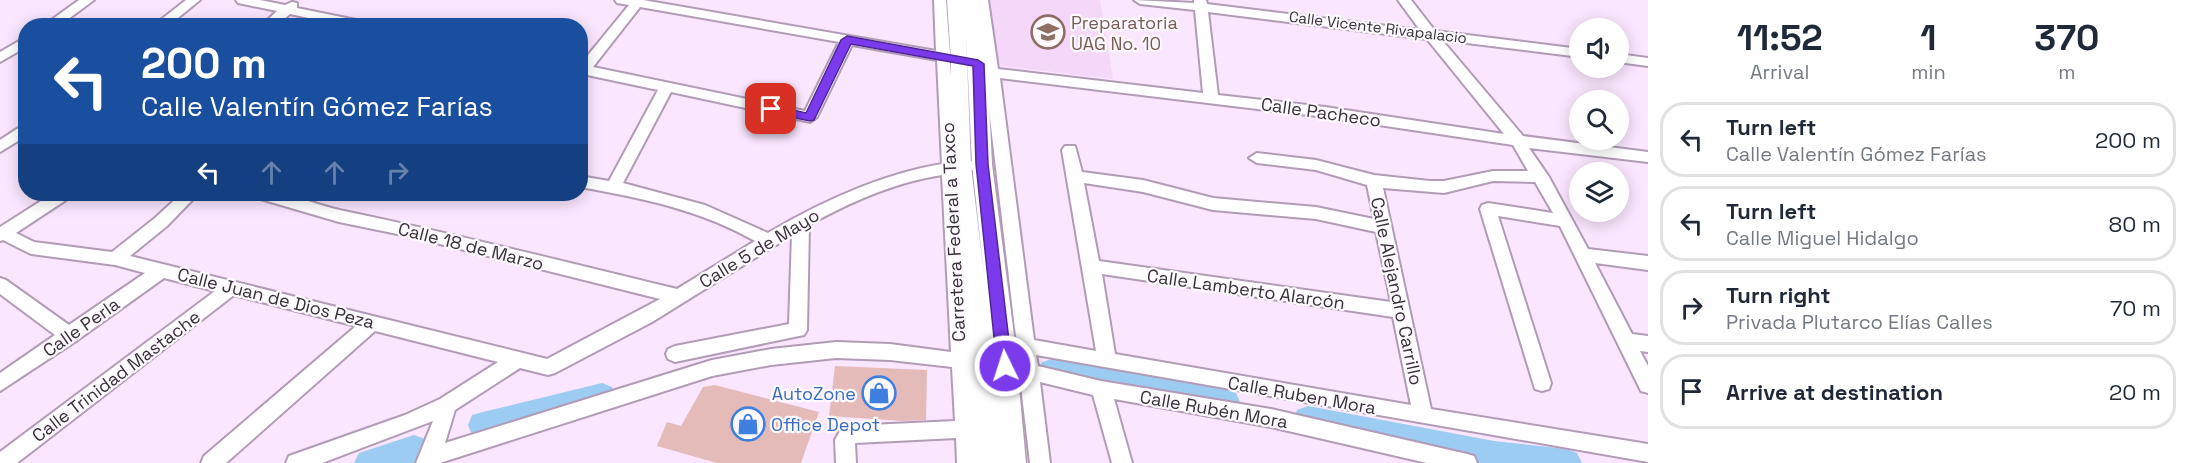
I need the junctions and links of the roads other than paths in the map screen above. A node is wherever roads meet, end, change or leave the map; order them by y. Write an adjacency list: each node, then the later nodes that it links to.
1 (88, 0): 15 (street)
2 (194, 0): 16 (street)
3 (242, 0): 14 (street)
4 (299, 0): 14 (street)
5 (621, 0): 12 (street, Calle Pacheco)
6 (940, 0): 28 (street, Carretera Federal a Taxco)
7 (955, 0): 28 (main road)
8 (973, 0): 9 (street); 28 (main road)
9 (982, 0): 28 (street, Carretera Federal a Taxco)
10 (1140, 0): 13 (street, Calle Vicente Rivapalacio)
11 (1404, 0): 19 (street)
12 (637, 3): 20 (street, Calle Pacheco); 29 (street)
13 (1200, 3): 19 (street, Calle Vicente Rivapalacio); 32 (street)
14 (287, 9): 17 (street); 18 (street)
15 (61, 18)
16 (170, 18)
17 (276, 18)
18 (329, 18)
19 (1429, 33): 24 (street, Calle Vicente Rivapalacio); 34 (street)
20 (847, 40): 28 (street, Calle Pacheco); 31 (street)
21 (0, 41): 22 (street)
22 (18, 42)
23 (18, 47): 25 (street)
24 (1569, 52)
25 (0, 58)
26 (1629, 59): 27 (street)
27 (1648, 62)
28 (969, 63): 32 (street, Calle Pacheco); 40 (main road); 40 (street, Carretera Federal a Taxco); 70 (street, Carretera Federal a Taxco)
29 (588, 64)
30 (588, 73): 31 (street)
31 (668, 86): 45 (street)
32 (1211, 98): 34 (street, Calle Pacheco)
33 (18, 133): 35 (street)
34 (1518, 141): 38 (street, Calle Pacheco); 42 (street)
35 (2, 143): 36 (street)
36 (18, 144)
37 (1070, 150): 41 (street)
38 (1648, 157)
39 (1257, 158): 43 (street)
40 (964, 167): 50 (street, Calle 5 de Mayo); 64 (street, Carretera Federal a Taxco); 66 (main road); 68 (main road)
41 (1075, 177): 51 (street); 57 (street)
42 (1541, 177): 43 (street); 49 (street)
43 (1367, 179): 51 (street, Calle Alejandro Carrillo)
44 (588, 182): 45 (street)
45 (613, 187): 53 (street)
46 (52, 201): 52 (street)
47 (183, 201): 55 (street)
48 (287, 201): 61 (street, Calle 18 de Marzo)
49 (1566, 221): 54 (street); 79 (street)
50 (801, 222): 53 (street, Calle 5 de Mayo); 71 (street)
51 (1383, 227): 62 (street, Calle Alejandro Carrillo)
52 (2, 234): 55 (street, Calle Juan de Dios Peza)
53 (767, 240): 61 (street, Calle 5 de Mayo)
54 (1584, 255): 56 (street); 67 (street)
55 (115, 260): 58 (street, Calle Juan de Dios Peza)
56 (1648, 263)
57 (1092, 266): 62 (street, Calle Lamberto Alarcón); 74 (street)
58 (161, 271): 59 (street, Calle Juan de Dios Peza); 65 (street, Calle Perla)
59 (231, 288): 63 (street, Calle Juan de Dios Peza); 88 (street, Calle Trinidad Mastache)
60 (2, 291): 65 (street)
61 (679, 297): 76 (street, Calle 5 de Mayo)
62 (1400, 311): 83 (street, Calle Alejandro Carrillo)
63 (372, 322): 72 (street, Calle Juan de Dios Peza); 89 (street)
64 (958, 334): 66 (street, Calle Ruben Mora); 73 (street, Carretera Federal a Taxco)
65 (70, 336): 78 (street, Calle Perla)
66 (980, 337): 68 (street, Calle Ruben Mora); 73 (main road)
67 (1625, 341): 69 (street); 80 (street)
68 (1003, 343): 70 (street, Calle Ruben Mora); 75 (main road)
69 (1648, 344)
70 (1027, 348): 74 (street, Calle Ruben Mora); 77 (street, Carretera Federal a Taxco)
71 (675, 354)
72 (515, 361): 76 (street, Calle Juan de Dios Peza); 82 (street)
73 (970, 361): 75 (street, Calle Rubén Mora); 84 (street, Carretera Federal a Taxco); 87 (street, Calle Rubén Mora); 93 (main road)
74 (1107, 361): 83 (street, Calle Ruben Mora)
75 (1005, 366): 77 (street, Calle Rubén Mora); 94 (main road)
76 (548, 367)
77 (1030, 371): 81 (street, Calle Rubén Mora); 95 (street, Carretera Federal a Taxco)
78 (0, 383)
79 (1542, 383)
80 (1648, 385)
81 (1101, 389): 86 (street, Calle Rubén Mora); 96 (street)
82 (447, 405): 87 (street); 90 (street)
83 (1423, 416): 85 (street, Calle Ruben Mora)
84 (965, 429): 91 (street); 92 (street, Carretera Federal a Taxco)
85 (1648, 453)
86 (1431, 458): 97 (street, Calle Rubén Mora)
87 (428, 460)
88 (1, 463)
89 (211, 463)
90 (296, 463)
91 (846, 463)
92 (967, 463)
93 (988, 463)
94 (1013, 463)
95 (1040, 463)
96 (1122, 463)
97 (1467, 463)

